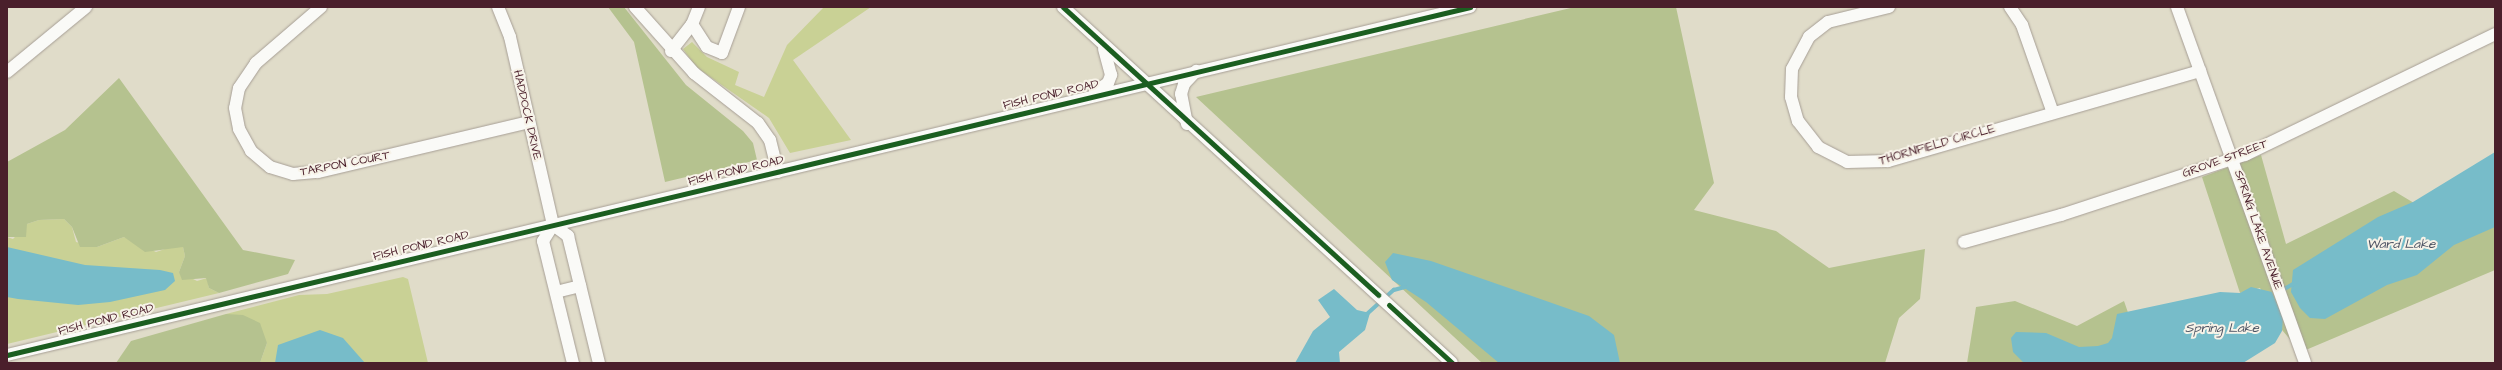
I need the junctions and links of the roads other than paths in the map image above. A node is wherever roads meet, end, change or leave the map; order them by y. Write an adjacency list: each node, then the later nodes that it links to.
1 (86, 7): 18 (street)
2 (321, 7): 22 (street, TARPON COURT)
3 (498, 7): 22 (street, HADDOCK DRIVE)
4 (635, 7): 15 (street)
5 (699, 7): 12 (street)
6 (739, 7): 12 (street)
7 (1063, 7): 14 (street)
8 (1470, 7): 17 (street, FISH POND ROAD)
9 (1889, 7): 21 (street, THORNFIELD CIRCLE)
10 (2010, 7): 21 (street)
11 (2177, 7): 16 (street, SPRING LAKE AVENUE)
12 (692, 24): 15 (street)
13 (2495, 34): 24 (street, GROVE STREET)
14 (1103, 46): 19 (street); 20 (street)
15 (671, 51): 25 (street)
16 (2200, 70): 21 (street, THORNFIELD CIRCLE); 24 (street, SPRING LAKE AVENUE)
17 (1196, 71): 19 (street, FISH POND ROAD); 23 (street)
18 (7, 72)
19 (1143, 83): 20 (street, FISH POND ROAD); 23 (street)
20 (1087, 97): 25 (street, FISH POND ROAD)
21 (2052, 110)
22 (529, 122): 26 (street, HADDOCK DRIVE)
23 (1188, 124): 33 (street)
24 (2233, 159): 27 (street, GROVE STREET); 34 (street, SPRING LAKE AVENUE)
25 (778, 172): 26 (street, FISH POND ROAD)
26 (553, 225): 28 (street); 29 (street); 30 (street, FISH POND ROAD)
27 (1964, 242)
28 (580, 286): 29 (street); 32 (street)
29 (556, 292): 31 (street)
30 (7, 355)
31 (573, 363)
32 (599, 363)
33 (1452, 363)
34 (2305, 363)

